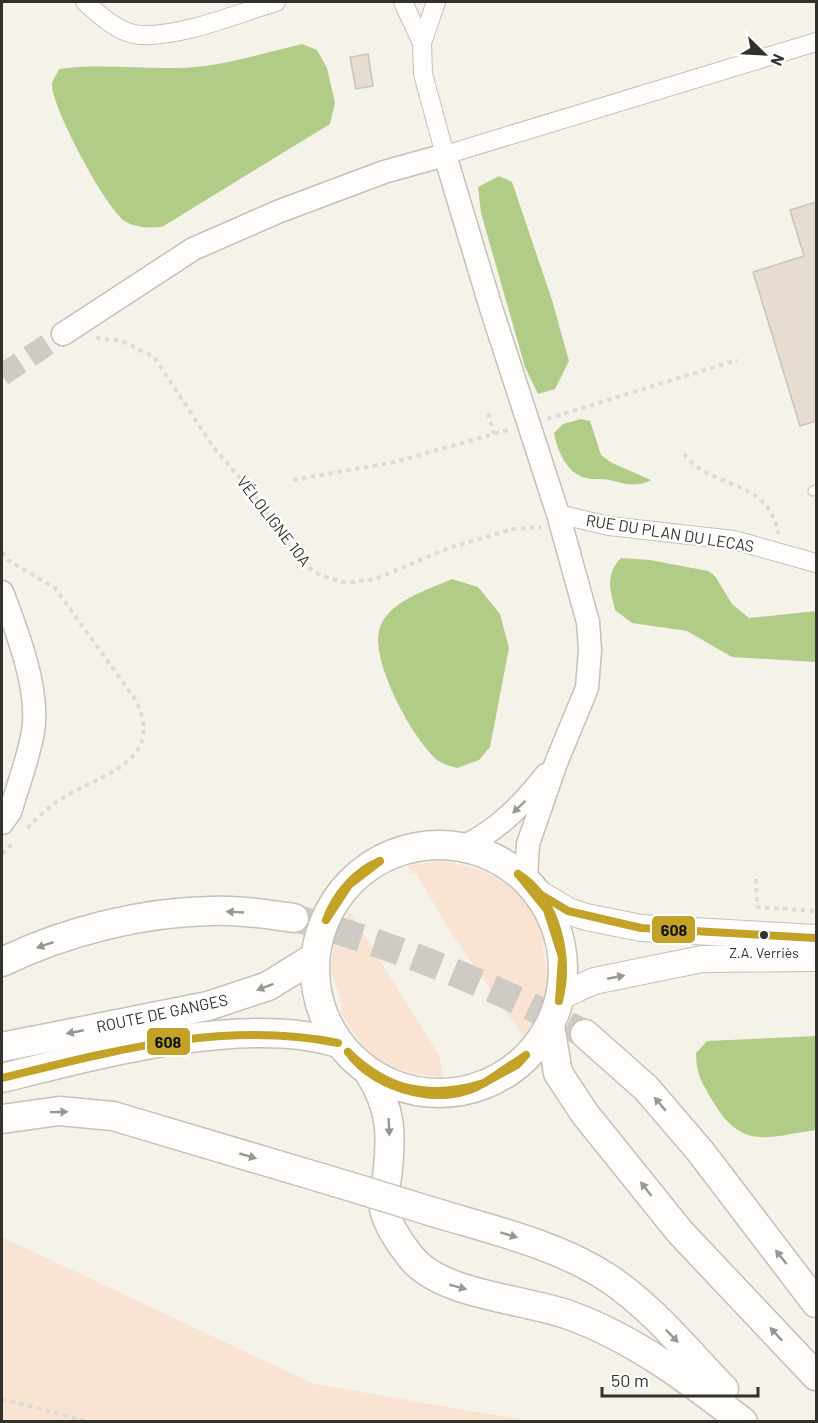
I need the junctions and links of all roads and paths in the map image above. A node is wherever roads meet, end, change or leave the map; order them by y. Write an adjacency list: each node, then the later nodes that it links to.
1 (85, 2): 2 (street)
2 (276, 2)
3 (403, 2): 6 (street)
4 (436, 2): 6 (street)
5 (816, 42): 7 (street)
6 (422, 43): 7 (street)
7 (445, 155): 8 (street); 12 (street)
8 (74, 335): 12 (path, VÉLOLIGNE 10A)
9 (488, 413): 10 (path)
10 (494, 434)
11 (684, 454): 14 (path)
12 (560, 520): 14 (street, RUE DU PLAN DU LECAS); 17 (street)
13 (2, 552): 20 (path)
14 (779, 552): 15 (street, RUE DU PLAN DU LECAS)
15 (816, 563)
16 (2, 592): 18 (street)
17 (556, 763): 19 (street, one-way to 19); 22 (street)
18 (2, 823)
19 (465, 846): 22 (main road); 26 (main road)
20 (2, 854)
21 (756, 879): 23 (path)
22 (532, 886): 25 (main road); 29 (main road)
23 (816, 911)
24 (294, 918): 28 (main road, one-way to 28)
25 (816, 938)
26 (315, 957): 32 (main road); 33 (main road, ROUTE DE GANGES, one-way to 33)
27 (816, 958): 29 (main road, one-way to 27)
28 (2, 962)
29 (561, 996): 30 (main road)
30 (550, 1026): 34 (main road); 38 (main road, one-way to 30)
31 (585, 1034): 37 (main road, one-way to 31)
32 (338, 1043): 34 (main road); 35 (main road, ROUTE DE GANGES)
33 (2, 1047)
34 (369, 1073): 41 (main road, one-way to 41)
35 (2, 1078)
36 (2, 1119): 42 (main road, one-way to 42, bridge)
37 (816, 1303)
38 (816, 1376)
39 (2, 1399): 40 (path)
40 (91, 1422)
41 (743, 1422)
42 (756, 1422)

